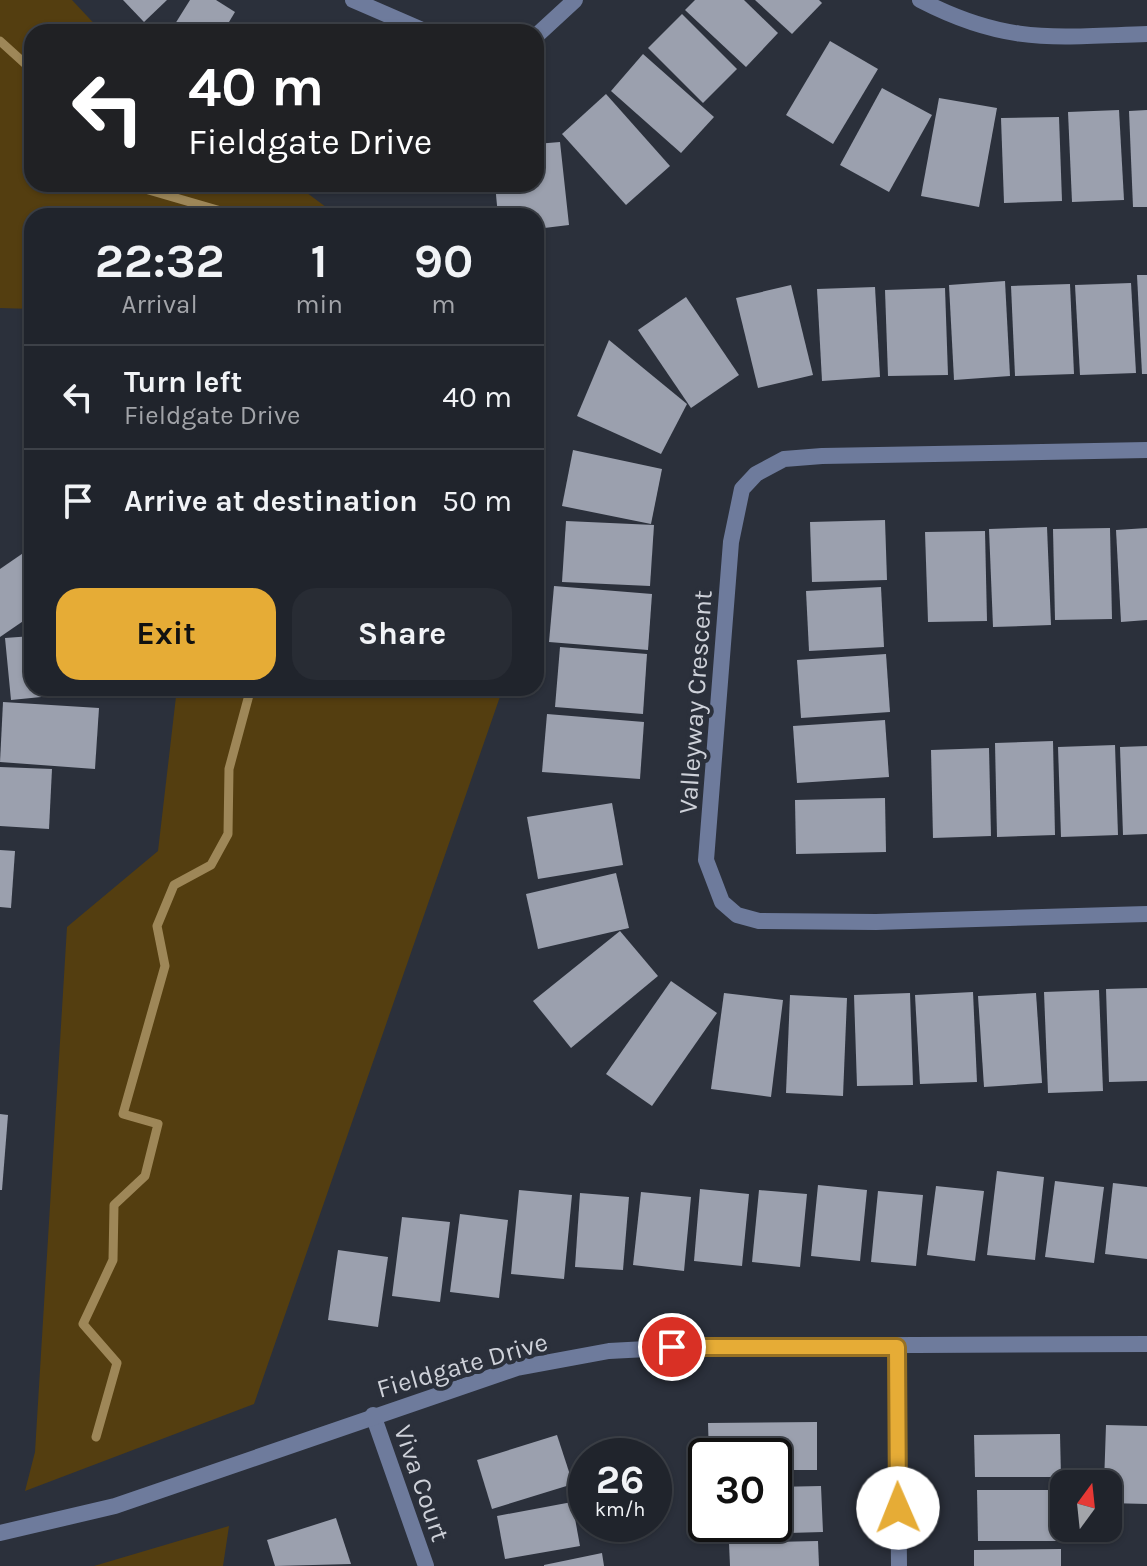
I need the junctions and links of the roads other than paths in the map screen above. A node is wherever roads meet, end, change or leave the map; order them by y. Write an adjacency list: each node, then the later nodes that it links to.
1 (353, 0): 4 (street)
2 (575, 0): 5 (street)
3 (920, 0): 6 (street)
4 (408, 24)
5 (544, 29)
6 (1147, 34)
7 (1147, 450): 8 (street, Valleyway Crescent)
8 (1147, 914)
9 (1147, 1344): 10 (street, Fieldgate Drive)
10 (897, 1347): 11 (street, Fieldgate Drive); 14 (street)
11 (373, 1415): 12 (street, Fieldgate Drive); 13 (street, Viva Court)
12 (0, 1533)
13 (426, 1566)
14 (899, 1566)

